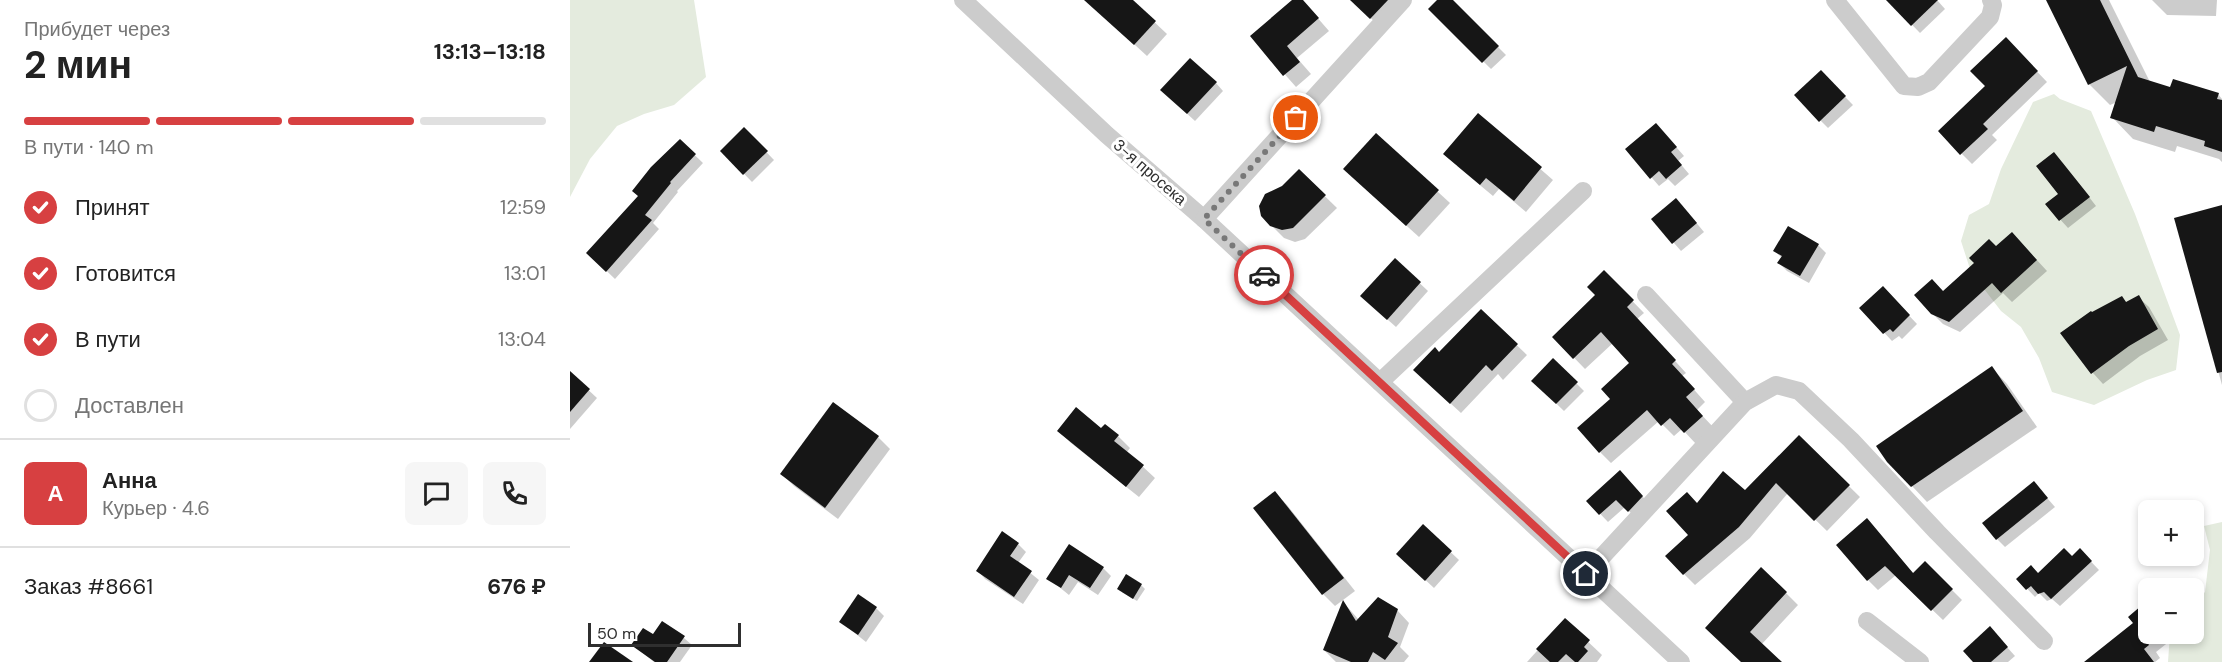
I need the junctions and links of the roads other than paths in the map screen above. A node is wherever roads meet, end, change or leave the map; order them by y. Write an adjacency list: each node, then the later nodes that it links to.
1 (963, 0): 6 (street, 3-я просека)
2 (1403, 0): 6 (street)
3 (1834, 0): 4 (street)
4 (1991, 0)
5 (1583, 191): 8 (street)
6 (1204, 219): 8 (street, 3-я просека)
7 (1646, 295): 9 (street)
8 (1380, 382): 10 (street, 3-я просека)
9 (1744, 402): 10 (street); 12 (street)
10 (1586, 574): 13 (street, 3-я просека)
11 (1867, 621): 14 (street)
12 (2044, 641)
13 (1681, 662)
14 (1920, 662)

